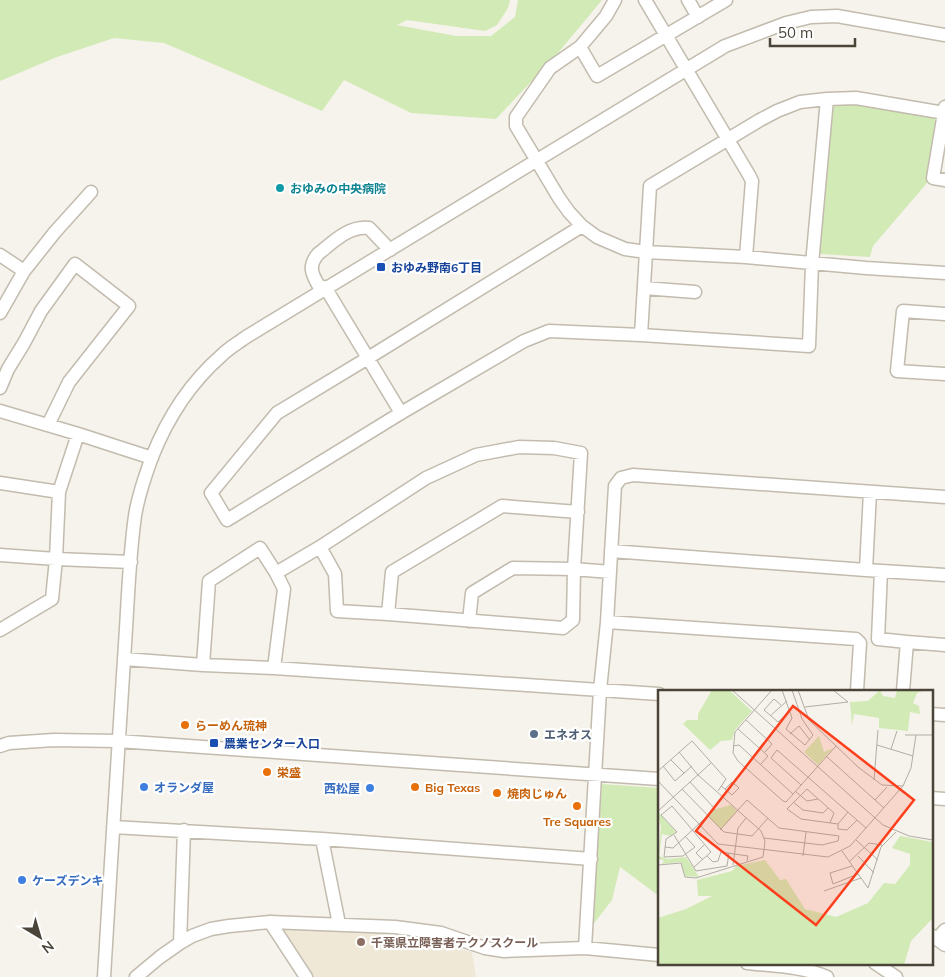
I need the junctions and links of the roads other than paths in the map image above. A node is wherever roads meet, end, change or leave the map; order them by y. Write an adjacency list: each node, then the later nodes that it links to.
1 (615, 0): 8 (street)
2 (645, 0): 7 (street)
3 (688, 0): 5 (street)
4 (726, 0): 5 (street)
5 (698, 17): 7 (street)
6 (945, 35): 9 (street)
7 (666, 36): 8 (street); 9 (street)
8 (580, 47): 13 (street)
9 (686, 69): 12 (street); 13 (street)
10 (827, 99): 11 (street); 12 (street); 21 (street)
11 (945, 111): 14 (street)
12 (728, 139): 18 (street); 20 (street)
13 (536, 161): 16 (street); 17 (street)
14 (945, 180)
15 (91, 192): 22 (street)
16 (582, 226): 18 (street); 30 (street)
17 (390, 250): 25 (street); 25 (street)
18 (646, 252): 20 (street); 24 (street)
19 (0, 255): 22 (street)
20 (746, 257): 21 (street)
21 (812, 264): 23 (street); 29 (street)
22 (24, 271): 27 (street)
23 (945, 273)
24 (644, 288): 26 (street); 29 (street)
25 (323, 289): 30 (street); 37 (street)
26 (695, 292)
27 (0, 313)
28 (945, 314): 31 (street)
29 (641, 335): 34 (street)
30 (368, 358): 34 (street); 34 (street)
31 (945, 374)
32 (0, 388): 35 (street)
33 (0, 411): 35 (street)
34 (401, 413)
35 (48, 425): 36 (street)
36 (78, 434): 37 (street); 39 (street)
37 (152, 458): 47 (street)
38 (0, 484): 39 (street)
39 (58, 492): 46 (street)
40 (870, 492): 41 (street); 44 (street); 49 (street)
41 (945, 497)
42 (578, 512): 43 (street); 48 (street); 54 (street)
43 (320, 547): 52 (street); 54 (street)
44 (611, 551): 49 (street); 51 (street)
45 (0, 555): 46 (street)
46 (56, 559): 47 (street); 57 (street)
47 (131, 562): 60 (street)
48 (574, 569): 51 (street); 55 (street); 55 (street)
49 (866, 570): 50 (street)
50 (881, 571): 53 (street); 58 (street)
51 (610, 572): 56 (street)
52 (276, 573): 61 (street); 62 (street)
53 (945, 575)
54 (388, 614): 55 (street)
55 (469, 621)
56 (607, 622): 63 (street); 64 (street)
57 (0, 630)
58 (906, 642): 59 (street); 65 (street)
59 (945, 645)
60 (124, 659): 61 (street); 69 (street)
61 (203, 665): 62 (street)
62 (274, 668): 63 (street)
63 (600, 690): 66 (street); 71 (street)
64 (857, 690)
65 (903, 690)
66 (658, 694)
67 (932, 714): 68 (street)
68 (945, 715)
69 (118, 741): 70 (street); 71 (street); 75 (street)
70 (0, 746)
71 (595, 774): 72 (street); 78 (street)
72 (658, 778)
73 (932, 798): 74 (street)
74 (945, 799)
75 (113, 827): 76 (street); 87 (street)
76 (184, 830): 77 (street); 81 (street)
77 (322, 839): 78 (street); 80 (street)
78 (591, 859): 82 (street)
79 (270, 922): 80 (street); 81 (street); 89 (street)
80 (339, 924): 82 (street)
81 (180, 942): 88 (street)
82 (585, 948): 83 (street)
83 (658, 955)
84 (758, 964): 86 (street)
85 (876, 964): 91 (street)
86 (815, 967): 90 (street)
87 (104, 977)
88 (136, 977)
89 (306, 977)
90 (827, 977)
91 (896, 977)

